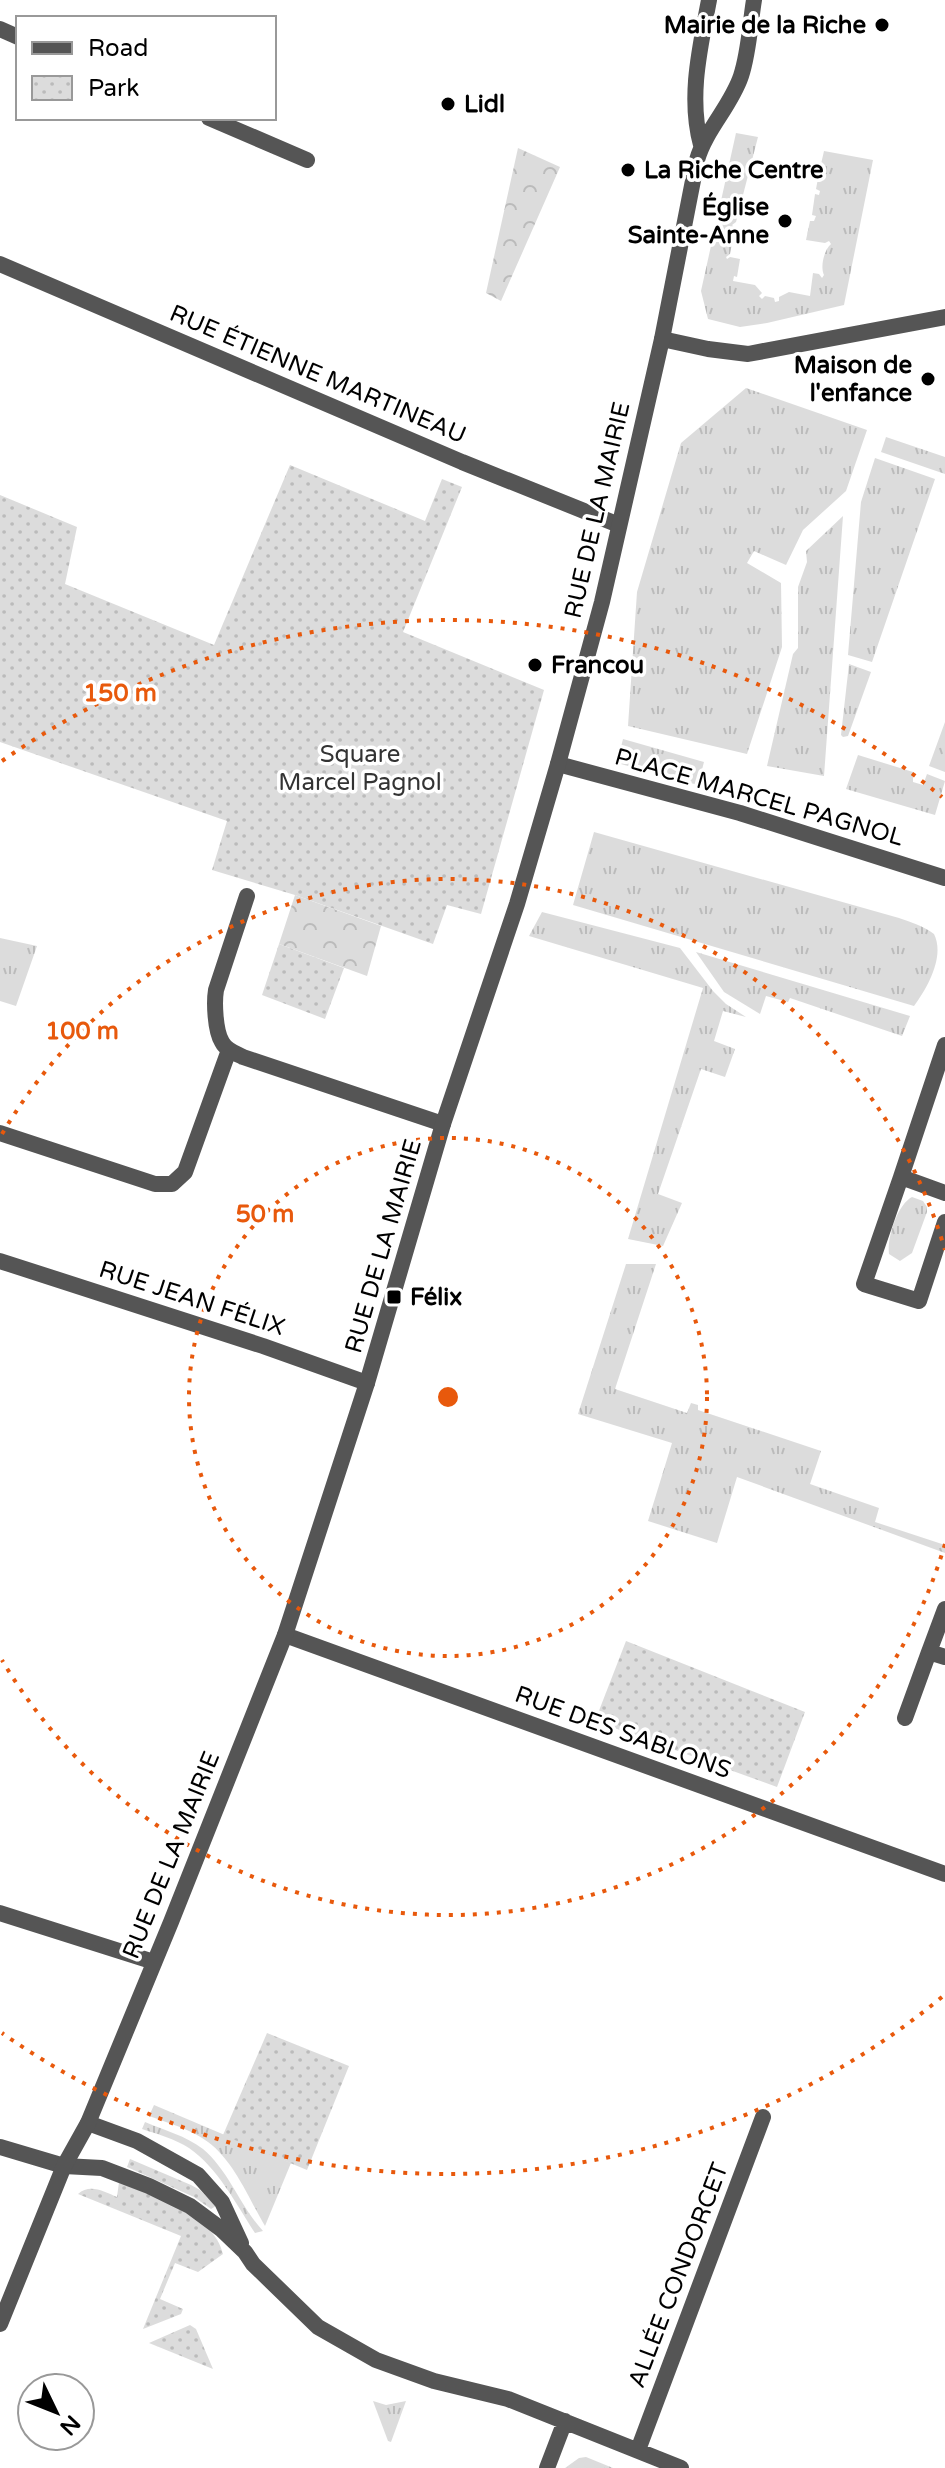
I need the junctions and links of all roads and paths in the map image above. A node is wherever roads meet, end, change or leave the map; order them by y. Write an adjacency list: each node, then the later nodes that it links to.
1 (709, 0): 4 (street, RUE DE LA MAIRIE)
2 (754, 0): 4 (street, RUE DE LA MAIRIE)
3 (214, 120): 5 (street)
4 (701, 145): 8 (street, RUE DE LA MAIRIE)
5 (307, 160)
6 (0, 264): 9 (street, RUE ÉTIENNE MARTINEAU)
7 (945, 317): 8 (street)
8 (662, 339): 9 (street, RUE DE LA MAIRIE)
9 (619, 525): 10 (street, RUE DE LA MAIRIE)
10 (558, 764): 11 (street, PLACE MARCEL PAGNOL); 15 (street, RUE DE LA MAIRIE)
11 (945, 878)
12 (247, 896): 14 (street)
13 (945, 1045): 17 (street)
14 (229, 1050): 15 (street); 16 (street)
15 (443, 1124): 21 (street, RUE DE LA MAIRIE)
16 (0, 1133)
17 (901, 1177): 18 (street); 19 (street)
18 (945, 1193)
19 (945, 1222)
20 (0, 1261): 21 (street, RUE JEAN FÉLIX)
21 (367, 1383): 23 (street, RUE DE LA MAIRIE)
22 (945, 1609): 24 (street)
23 (285, 1635): 26 (street, RUE DES SABLONS); 28 (street, RUE DE LA MAIRIE)
24 (937, 1654): 25 (street)
25 (905, 1718)
26 (945, 1874)
27 (0, 1913): 28 (street)
28 (154, 1962): 30 (street, RUE DE LA MAIRIE)
29 (763, 2117): 36 (street, ALLÉE CONDORCET)
30 (88, 2123): 32 (street, RUE DE LA MAIRIE); 33 (street)
31 (0, 2147): 32 (street)
32 (64, 2166): 33 (street); 34 (street, RUE DE LA MAIRIE)
33 (245, 2252): 35 (street)
34 (0, 2324)
35 (565, 2421): 36 (street); 38 (street)
36 (638, 2450): 37 (street)
37 (663, 2464): 39 (street)
38 (547, 2468)
39 (681, 2468)

